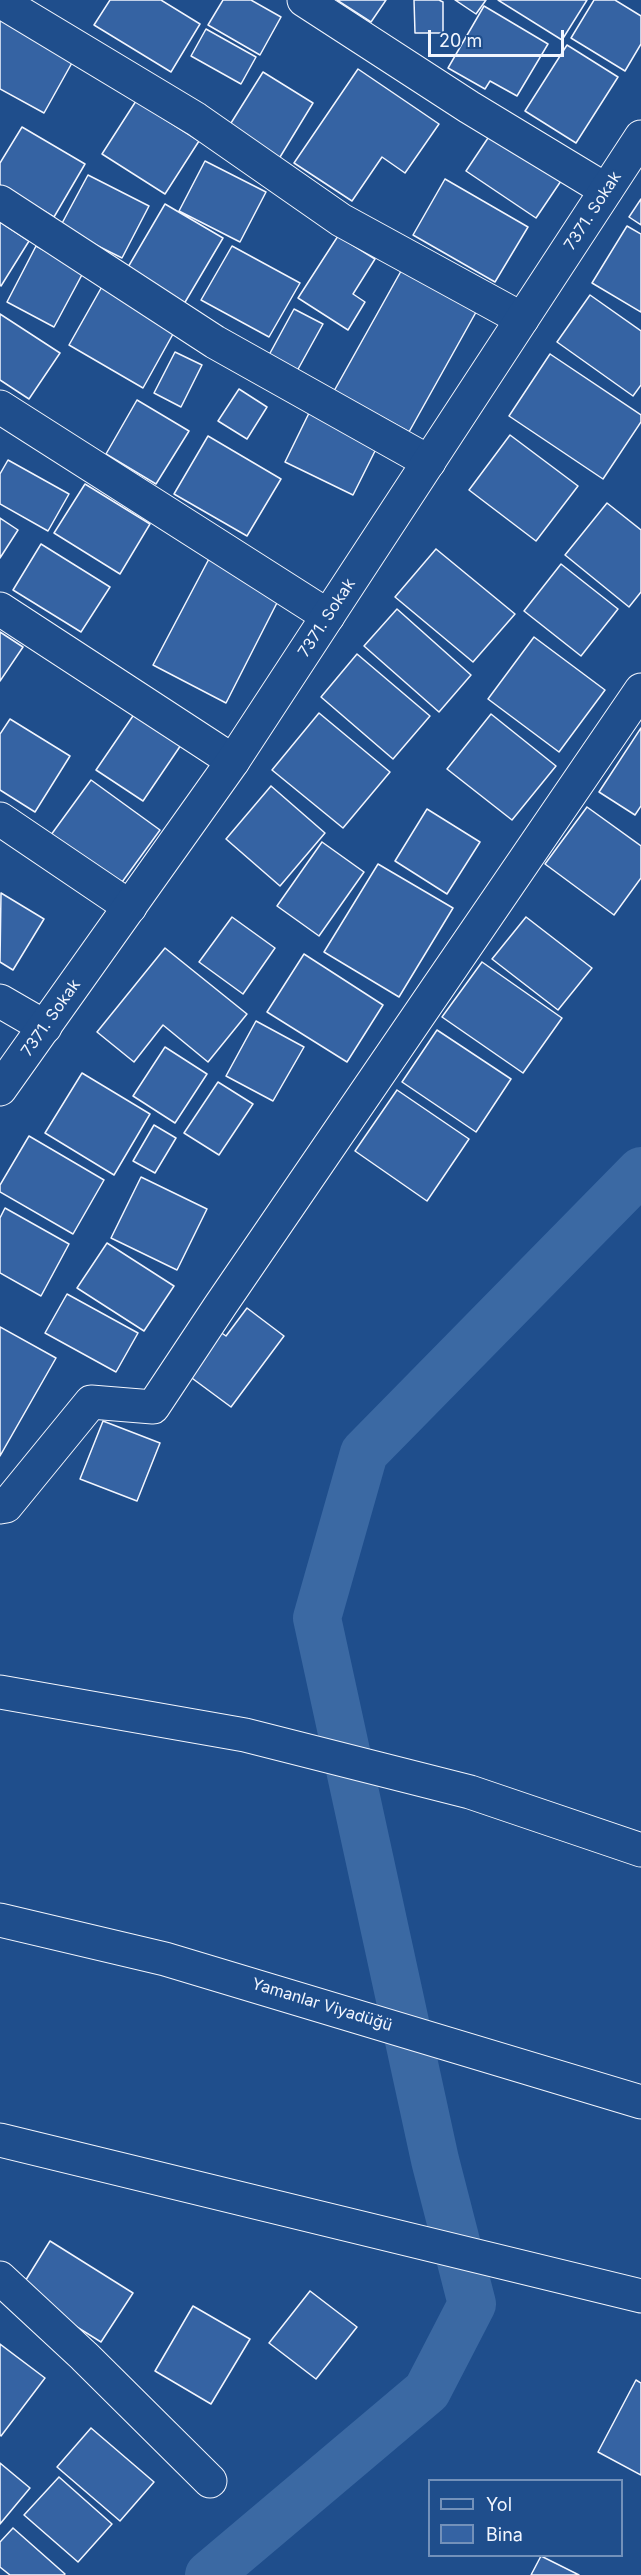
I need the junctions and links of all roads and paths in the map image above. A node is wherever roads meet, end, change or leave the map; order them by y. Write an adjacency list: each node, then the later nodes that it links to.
1 (304, 0): 4 (main road)
2 (0, 1): 6 (main road)
3 (641, 137): 4 (main road, 7371. Sokak)
4 (606, 190): 6 (main road, 7371. Sokak)
5 (0, 202): 8 (main road)
6 (522, 319): 8 (main road, 7371. Sokak)
7 (0, 407): 10 (main road)
8 (429, 462): 10 (main road, 7371. Sokak)
9 (0, 609): 12 (main road)
10 (328, 616): 12 (main road, 7371. Sokak)
11 (641, 690): 18 (main road)
12 (233, 761): 14 (main road, 7371. Sokak)
13 (0, 819): 14 (main road)
14 (130, 907): 16 (main road, 7371. Sokak)
15 (0, 1001): 16 (main road)
16 (45, 1027): 17 (main road, 7371. Sokak)
17 (0, 1089)
18 (0, 1507)
19 (0, 1692): 20 (main road)
20 (641, 1850)
21 (0, 1920): 22 (main road, Yamanlar Viyadüğü)
22 (641, 2102)
23 (0, 2140): 25 (main road)
24 (0, 2277): 26 (main road)
25 (641, 2296)
26 (210, 2481)

